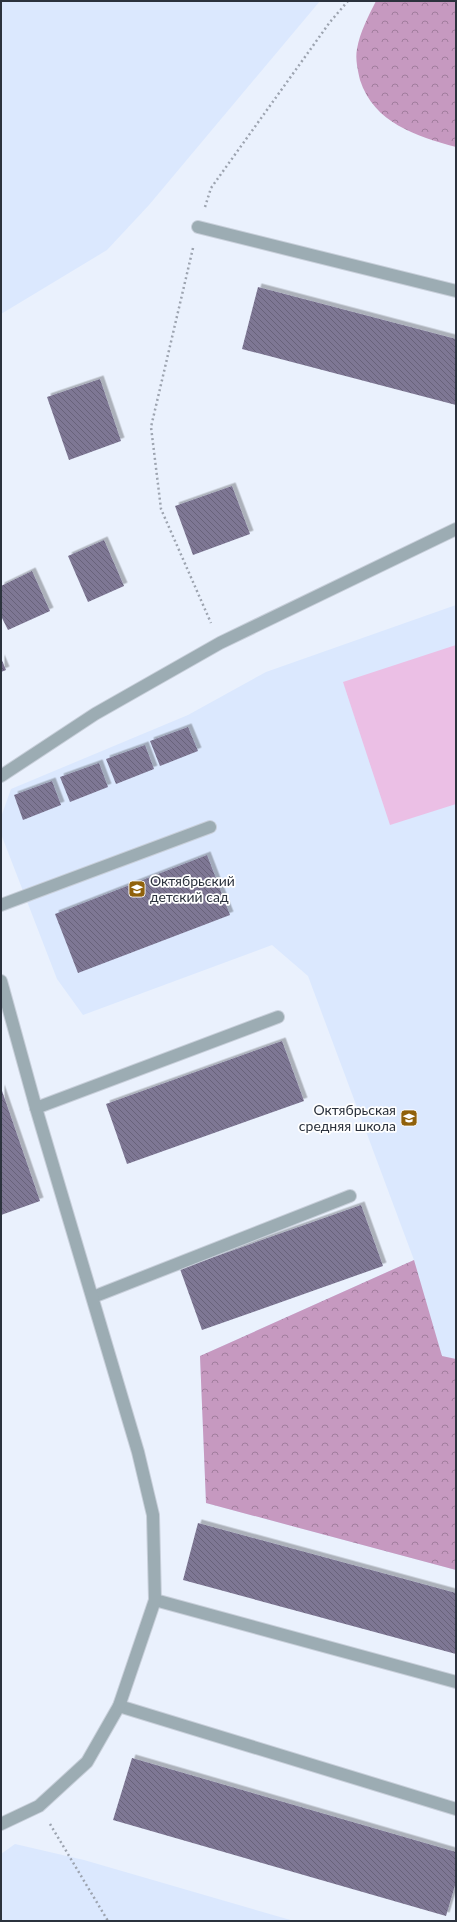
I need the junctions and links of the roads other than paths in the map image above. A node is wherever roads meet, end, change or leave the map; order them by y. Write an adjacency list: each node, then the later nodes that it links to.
1 (198, 227): 2 (street)
2 (456, 291)
3 (456, 529): 4 (street)
4 (1, 776)
5 (210, 827): 6 (street)
6 (1, 904)
7 (1, 981): 9 (street)
8 (278, 1017): 9 (street)
9 (36, 1108): 11 (street)
10 (350, 1196): 11 (street)
11 (93, 1297): 12 (street)
12 (155, 1600): 13 (street); 14 (street)
13 (456, 1682)
14 (119, 1706): 15 (street); 16 (street)
15 (456, 1809)
16 (1, 1824)

